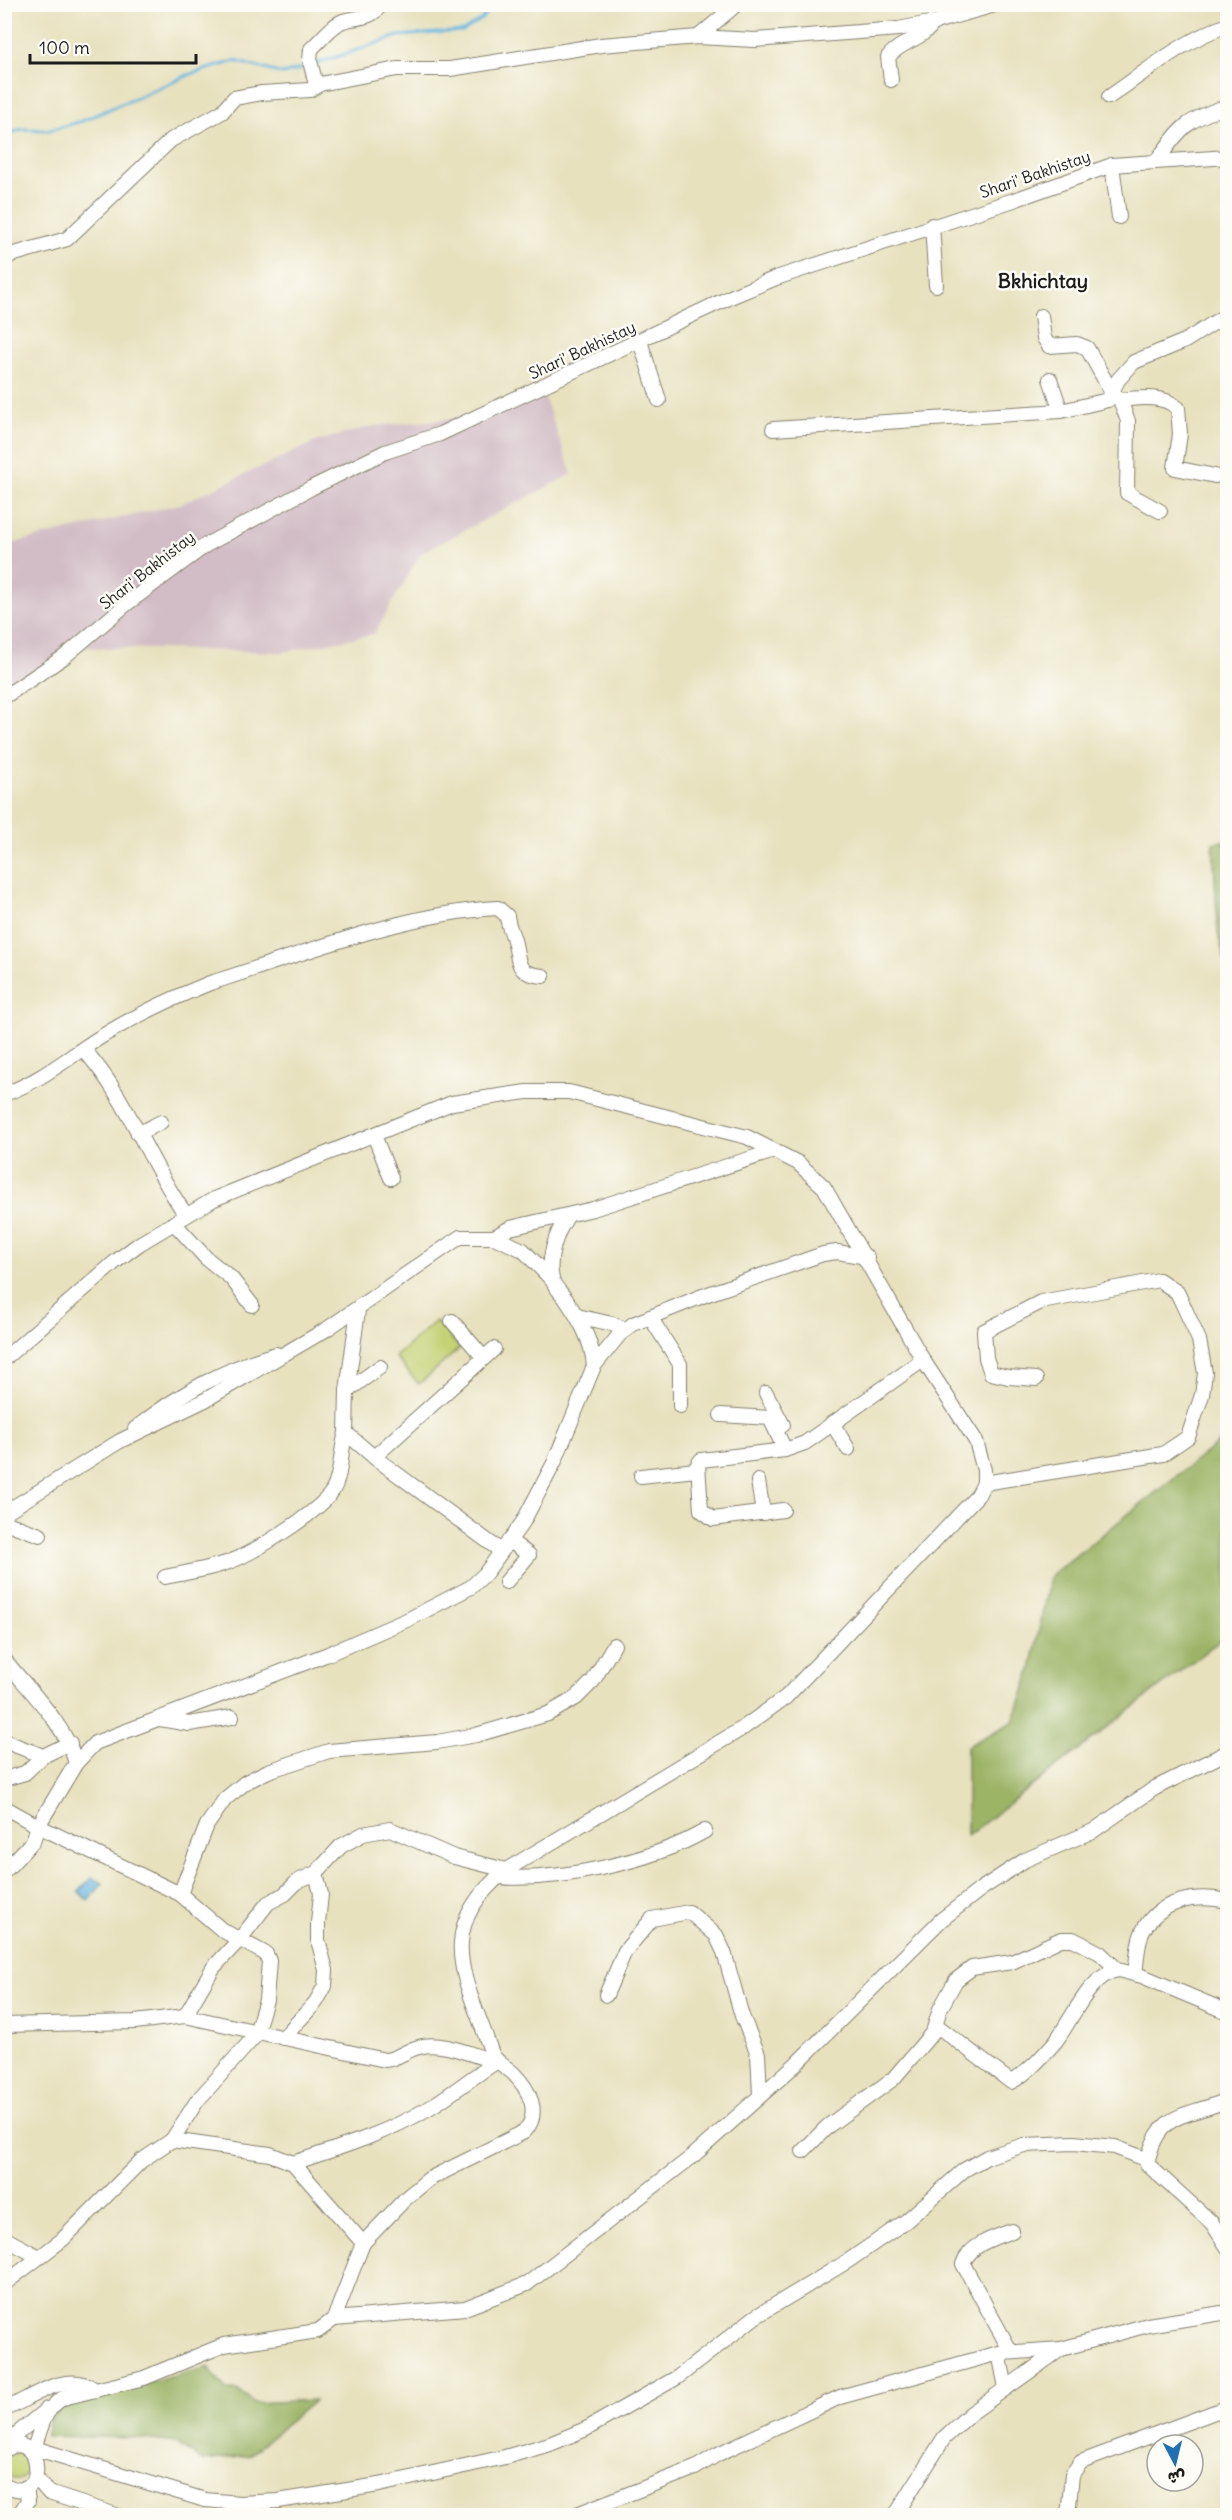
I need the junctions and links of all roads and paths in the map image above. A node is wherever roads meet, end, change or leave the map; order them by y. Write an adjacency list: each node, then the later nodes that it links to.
1 (381, 4): 8 (street)
2 (737, 4): 6 (street)
3 (998, 4): 4 (street)
4 (935, 22): 6 (street); 7 (street)
5 (1227, 25): 9 (street)
6 (698, 37): 8 (street)
7 (891, 80)
8 (317, 83): 16 (street)
9 (1109, 97)
10 (1227, 106): 12 (street)
11 (1227, 157): 12 (street, Shari' Bakhistay)
12 (1156, 161): 13 (street, Shari' Bakhistay)
13 (1112, 165): 14 (street); 15 (street, Shari' Bakhistay)
14 (1119, 217)
15 (932, 225): 17 (street); 20 (street, Shari' Bakhistay)
16 (4, 257)
17 (936, 285)
18 (1227, 314): 22 (street)
19 (1041, 316): 22 (street)
20 (640, 341): 23 (street); 28 (street, Shari' Bakhistay)
21 (1050, 380): 24 (street)
22 (1116, 397): 24 (street); 26 (street); 27 (street)
23 (659, 400)
24 (1061, 411): 25 (street)
25 (773, 429)
26 (1215, 476)
27 (1160, 511)
28 (4, 698)
29 (543, 976): 30 (street)
30 (84, 1050): 31 (street); 33 (street)
31 (4, 1094)
32 (161, 1122): 33 (street)
33 (138, 1134): 37 (street)
34 (374, 1135): 35 (street); 36 (street); 37 (street)
35 (771, 1152): 38 (street); 41 (street)
36 (391, 1178)
37 (186, 1215): 39 (street)
38 (567, 1216): 40 (street); 42 (street)
39 (174, 1223): 43 (street); 49 (street)
40 (494, 1237): 42 (street); 44 (street)
41 (867, 1257): 46 (street); 50 (street)
42 (552, 1280): 45 (street)
43 (252, 1305)
44 (358, 1310): 54 (street); 68 (street)
45 (577, 1316): 48 (street); 51 (street)
46 (650, 1317): 48 (street); 56 (street)
47 (452, 1322): 62 (street)
48 (626, 1330): 51 (street)
49 (4, 1359)
50 (923, 1360): 58 (street); 66 (street)
51 (594, 1366): 72 (street)
52 (380, 1367): 54 (street)
53 (1036, 1378): 66 (street)
54 (347, 1391): 59 (street)
55 (766, 1393): 60 (street)
56 (680, 1406)
57 (721, 1415): 60 (street)
58 (832, 1423): 60 (street); 61 (street)
59 (346, 1432): 62 (street); 73 (street)
60 (790, 1449): 63 (street)
61 (848, 1449)
62 (374, 1457): 72 (street)
63 (696, 1470): 64 (street); 69 (street)
64 (641, 1476)
65 (758, 1480): 69 (street)
66 (984, 1483): 90 (street)
67 (783, 1510): 69 (street)
68 (4, 1513)
69 (763, 1513)
70 (4, 1522): 71 (street)
71 (40, 1535)
72 (505, 1546): 74 (street); 78 (street)
73 (165, 1577)
74 (506, 1582)
75 (614, 1645): 91 (street)
76 (4, 1659): 80 (street)
77 (232, 1717): 78 (street)
78 (160, 1719): 83 (street)
79 (4, 1741): 82 (street)
80 (70, 1743): 82 (street); 83 (street)
81 (1227, 1752): 104 (street)
82 (43, 1756): 84 (street)
83 (75, 1763): 86 (street)
84 (4, 1779)
85 (4, 1807): 86 (street)
86 (38, 1826): 88 (street); 91 (street)
87 (705, 1831): 90 (street)
88 (4, 1872)
89 (316, 1873): 90 (street); 93 (street); 102 (street)
90 (502, 1874): 103 (street)
91 (180, 1894): 93 (street)
92 (1227, 1901): 95 (street)
93 (240, 1939): 98 (street); 101 (street)
94 (1118, 1970): 95 (street); 100 (street); 100 (street)
95 (1135, 1974): 97 (street)
96 (606, 1995): 104 (street)
97 (1227, 2012)
98 (185, 2016): 99 (street); 101 (street)
99 (4, 2025)
100 (936, 2025): 107 (street)
101 (256, 2031): 102 (street); 106 (street)
102 (283, 2038): 103 (street)
103 (496, 2062): 109 (street); 112 (street)
104 (760, 2094): 117 (street)
105 (1227, 2100): 108 (street)
106 (172, 2140): 109 (street); 114 (street)
107 (803, 2151)
108 (1148, 2160): 113 (street); 126 (street)
109 (293, 2163): 112 (street)
110 (1012, 2231): 119 (street)
111 (4, 2238): 114 (street)
112 (363, 2243): 117 (street)
113 (1227, 2248)
114 (39, 2257): 115 (street)
115 (4, 2284)
116 (1227, 2312): 118 (street)
117 (334, 2319): 121 (street)
118 (1061, 2349): 119 (street); 120 (street)
119 (1005, 2352): 120 (street); 131 (street)
120 (1006, 2388): 132 (street)
121 (94, 2389): 122 (street); 124 (street)
122 (53, 2404): 125 (street); 126 (street)
123 (1227, 2407): 133 (street)
124 (4, 2410)
125 (7, 2449): 126 (street)
126 (33, 2451): 127 (street)
127 (31, 2482): 128 (street); 129 (street); 130 (street)
128 (4, 2484)
129 (18, 2516)
130 (119, 2516)
131 (572, 2516)
132 (894, 2516)
133 (1068, 2516)

